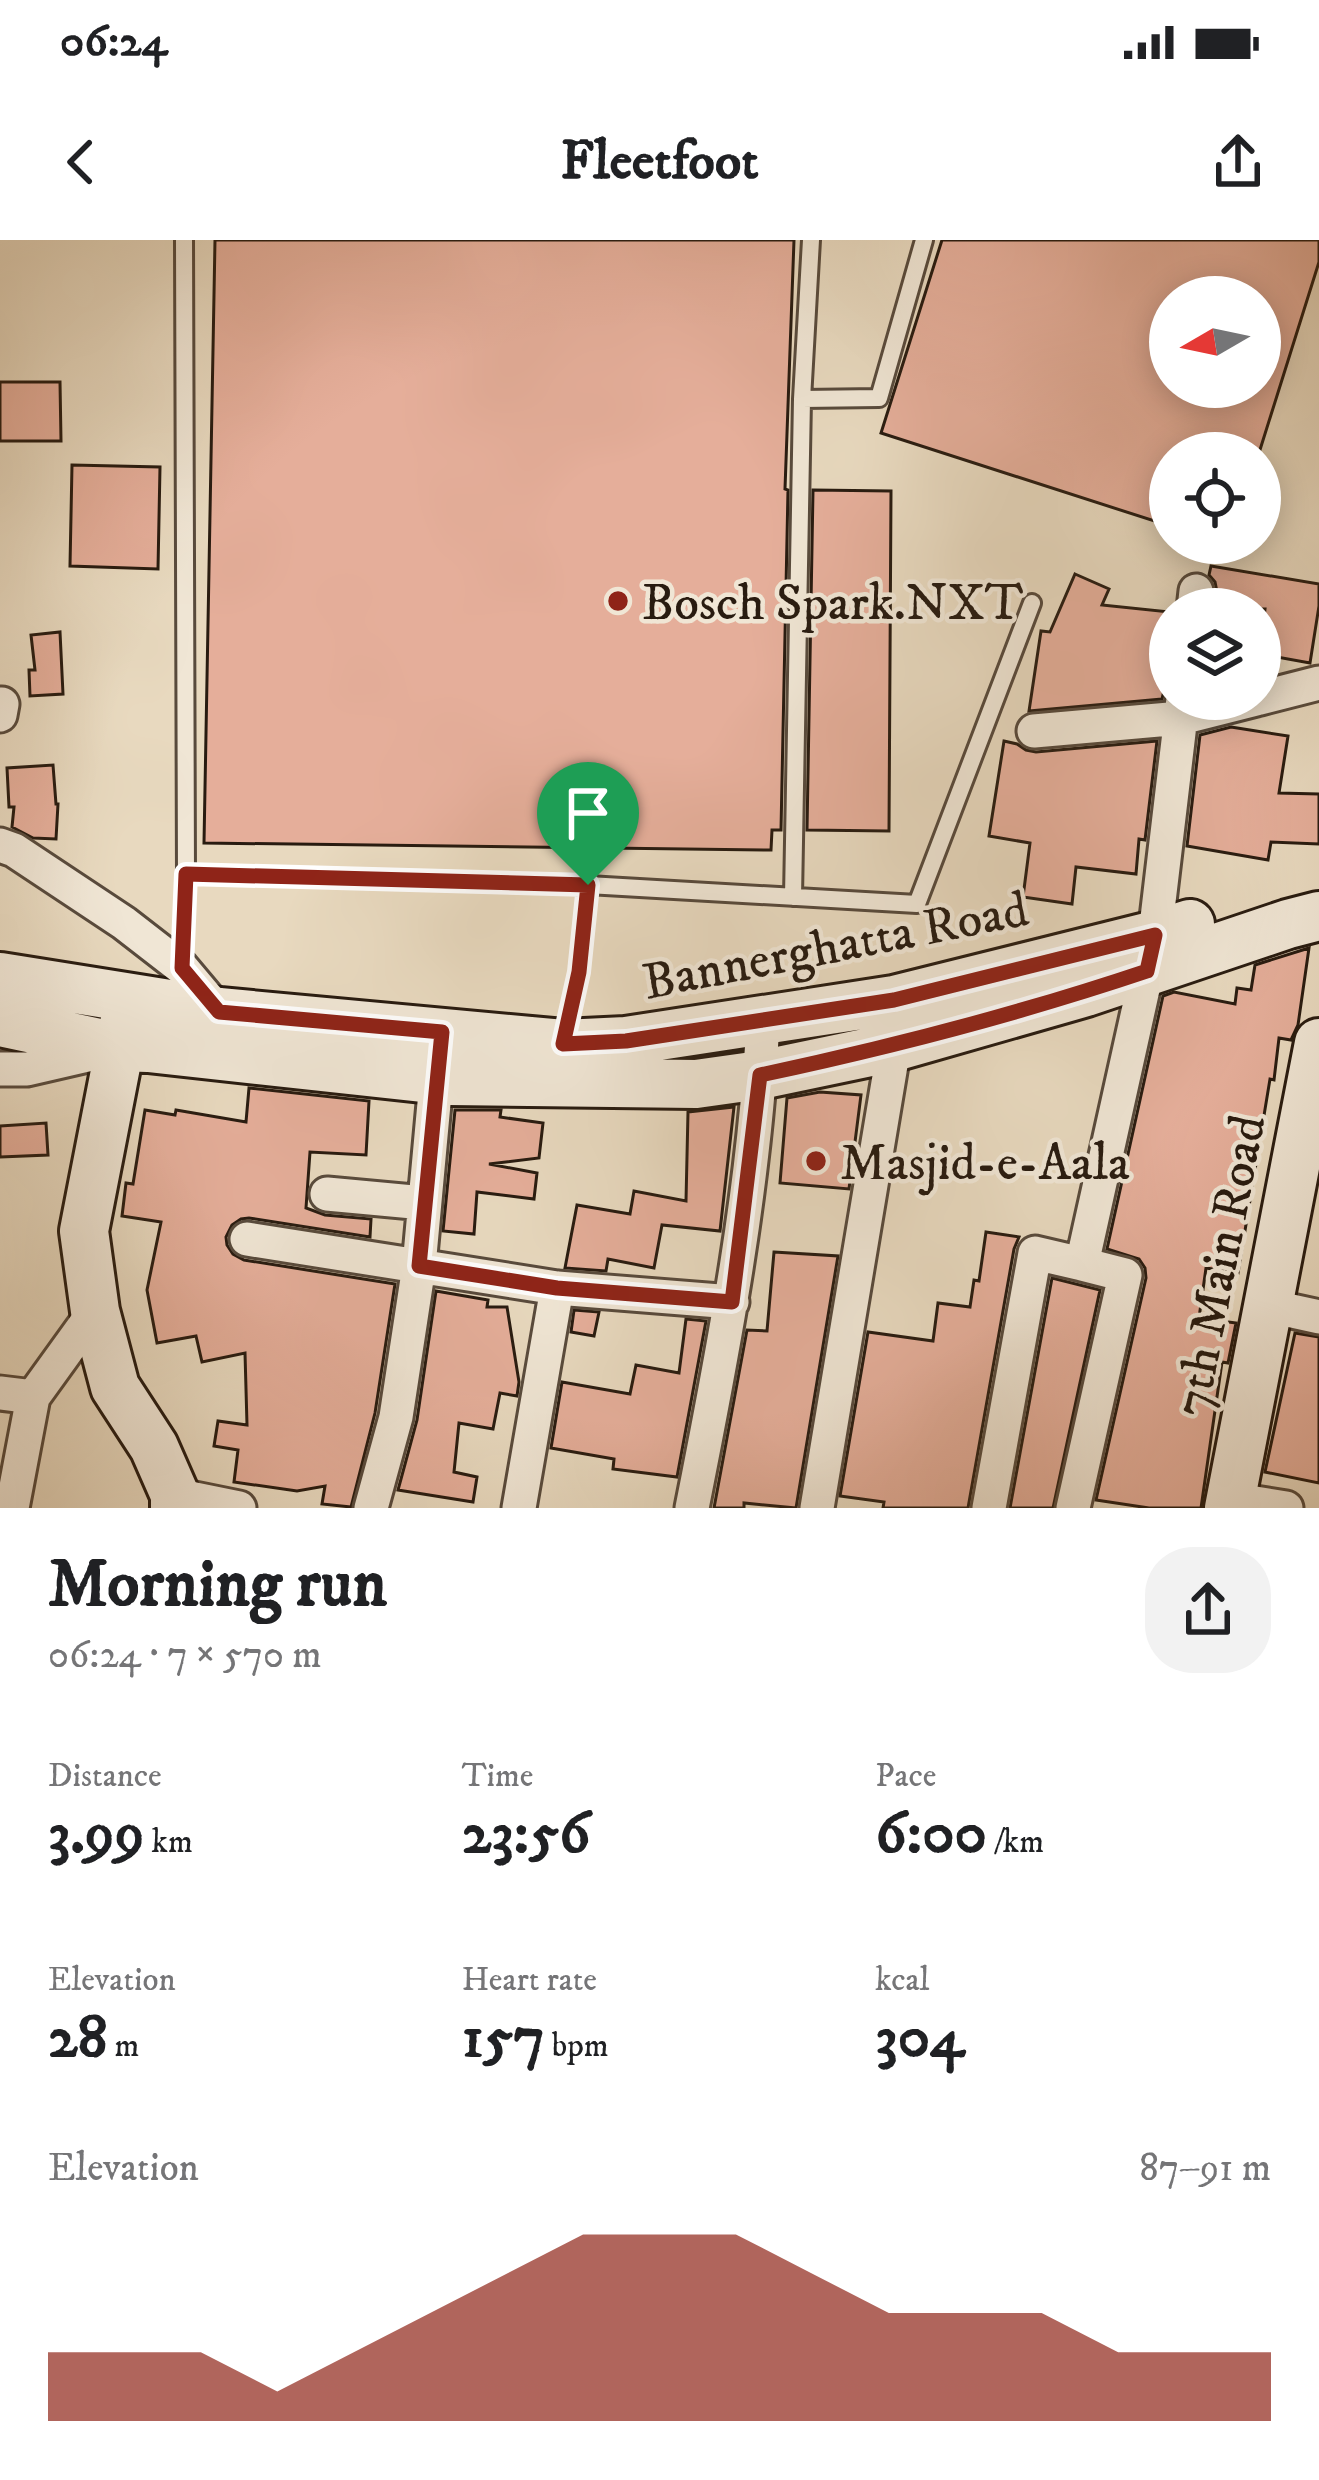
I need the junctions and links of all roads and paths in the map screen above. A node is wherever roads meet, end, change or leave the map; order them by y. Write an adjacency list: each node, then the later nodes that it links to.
1 (184, 240): 12 (lane)
2 (812, 240): 4 (lane)
3 (923, 240): 4 (lane)
4 (802, 399): 15 (lane)
5 (1032, 603): 15 (lane)
6 (1319, 683): 7 (street)
7 (1281, 693)
8 (1149, 714): 10 (street)
9 (1181, 720): 17 (street)
10 (1034, 731)
11 (0, 845): 18 (street)
12 (186, 874): 14 (lane); 18 (lane)
13 (1319, 884): 17 (main road, Bannerghatta Road)
14 (588, 885): 15 (lane); 25 (lane)
15 (794, 897)
16 (1319, 916): 17 (main road, Bannerghatta Road)
17 (1151, 953): 22 (main road, Bannerghatta Road); 26 (main road, Bannerghatta Road); 34 (street)
18 (182, 968): 21 (street)
19 (0, 977): 20 (main road, Bannerghatta Road)
20 (131, 998): 21 (main road, Bannerghatta Road); 27 (main road)
21 (219, 1012): 28 (main road, Bannerghatta Road)
22 (763, 1021): 25 (main road, Bannerghatta Road); 30 (street)
23 (0, 1022): 27 (main road, Bannerghatta Road)
24 (1319, 1043): 38 (main road, 7th Main Road)
25 (563, 1044): 28 (main road, Bannerghatta Road)
26 (894, 1047): 30 (main road, Bannerghatta Road); 49 (street)
27 (118, 1048): 28 (main road, Bannerghatta Road); 29 (street); 39 (main road)
28 (439, 1056): 30 (main road, Bannerghatta Road); 32 (street)
29 (0, 1069)
30 (760, 1075): 37 (street)
31 (327, 1194): 32 (street)
32 (424, 1202): 35 (street)
33 (247, 1238): 35 (street)
34 (1082, 1264): 50 (street); 51 (street)
35 (419, 1266): 36 (street); 46 (street)
36 (557, 1288): 37 (street); 47 (street)
37 (732, 1302): 48 (street)
38 (1269, 1306): 40 (street); 43 (main road, 7th Main Road)
39 (95, 1311): 41 (street); 42 (main road)
40 (1319, 1317)
41 (16, 1395): 44 (street)
42 (176, 1502): 45 (street)
43 (1230, 1504): 52 (street)
44 (12, 1508)
45 (238, 1508)
46 (371, 1508)
47 (519, 1508)
48 (692, 1508)
49 (817, 1508)
50 (989, 1508)
51 (1073, 1508)
52 (1286, 1508)

